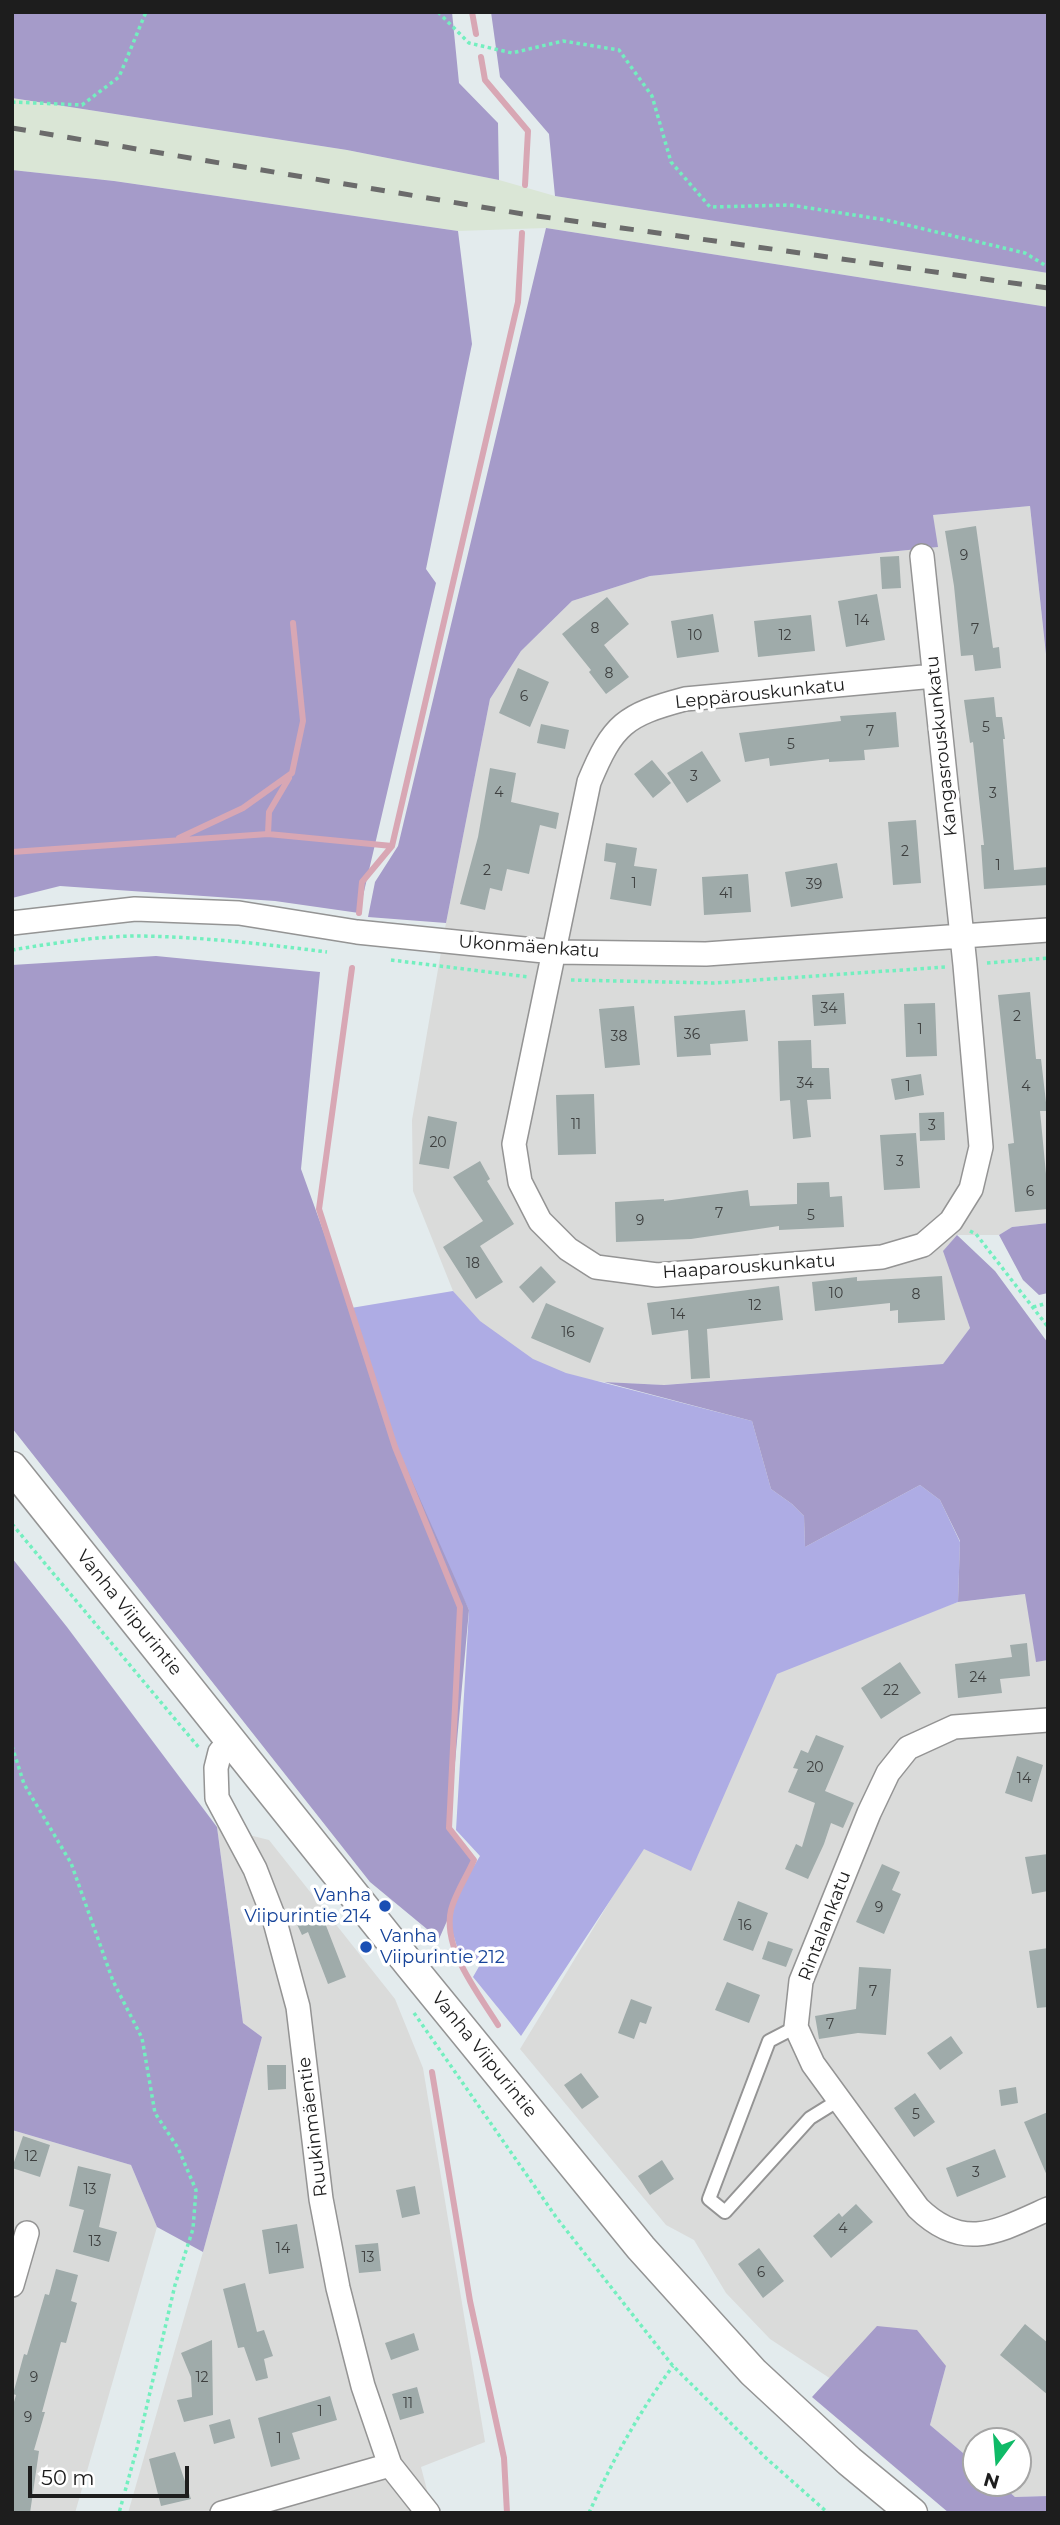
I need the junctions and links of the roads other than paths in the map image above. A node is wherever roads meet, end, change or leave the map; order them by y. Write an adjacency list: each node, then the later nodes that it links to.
1 (922, 555): 2 (street, Kangasrouskunkatu)
2 (934, 676): 5 (street, Kangasrouskunkatu); 6 (street, Leppärouskunkatu)
3 (12, 923): 6 (street, Ukonmäenkatu)
4 (1048, 930): 5 (street, Ukonmäenkatu)
5 (961, 937): 6 (street, Ukonmäenkatu); 6 (street, Haaparouskunkatu)
6 (554, 952)
7 (12, 1466): 9 (street, Vanha Viipurintie)
8 (1048, 1720): 10 (street, Rintalankatu)
9 (231, 1740): 15 (street, Ruukinmäentie); 18 (street, Vanha Viipurintie)
10 (796, 2027): 11 (street); 11 (lane)
11 (839, 2100): 12 (street)
12 (1048, 2210)
13 (27, 2233): 14 (street)
14 (12, 2285)
15 (390, 2465): 16 (street); 17 (street, Ruukinmäentie)
16 (222, 2513)
17 (428, 2513)
18 (912, 2513)

